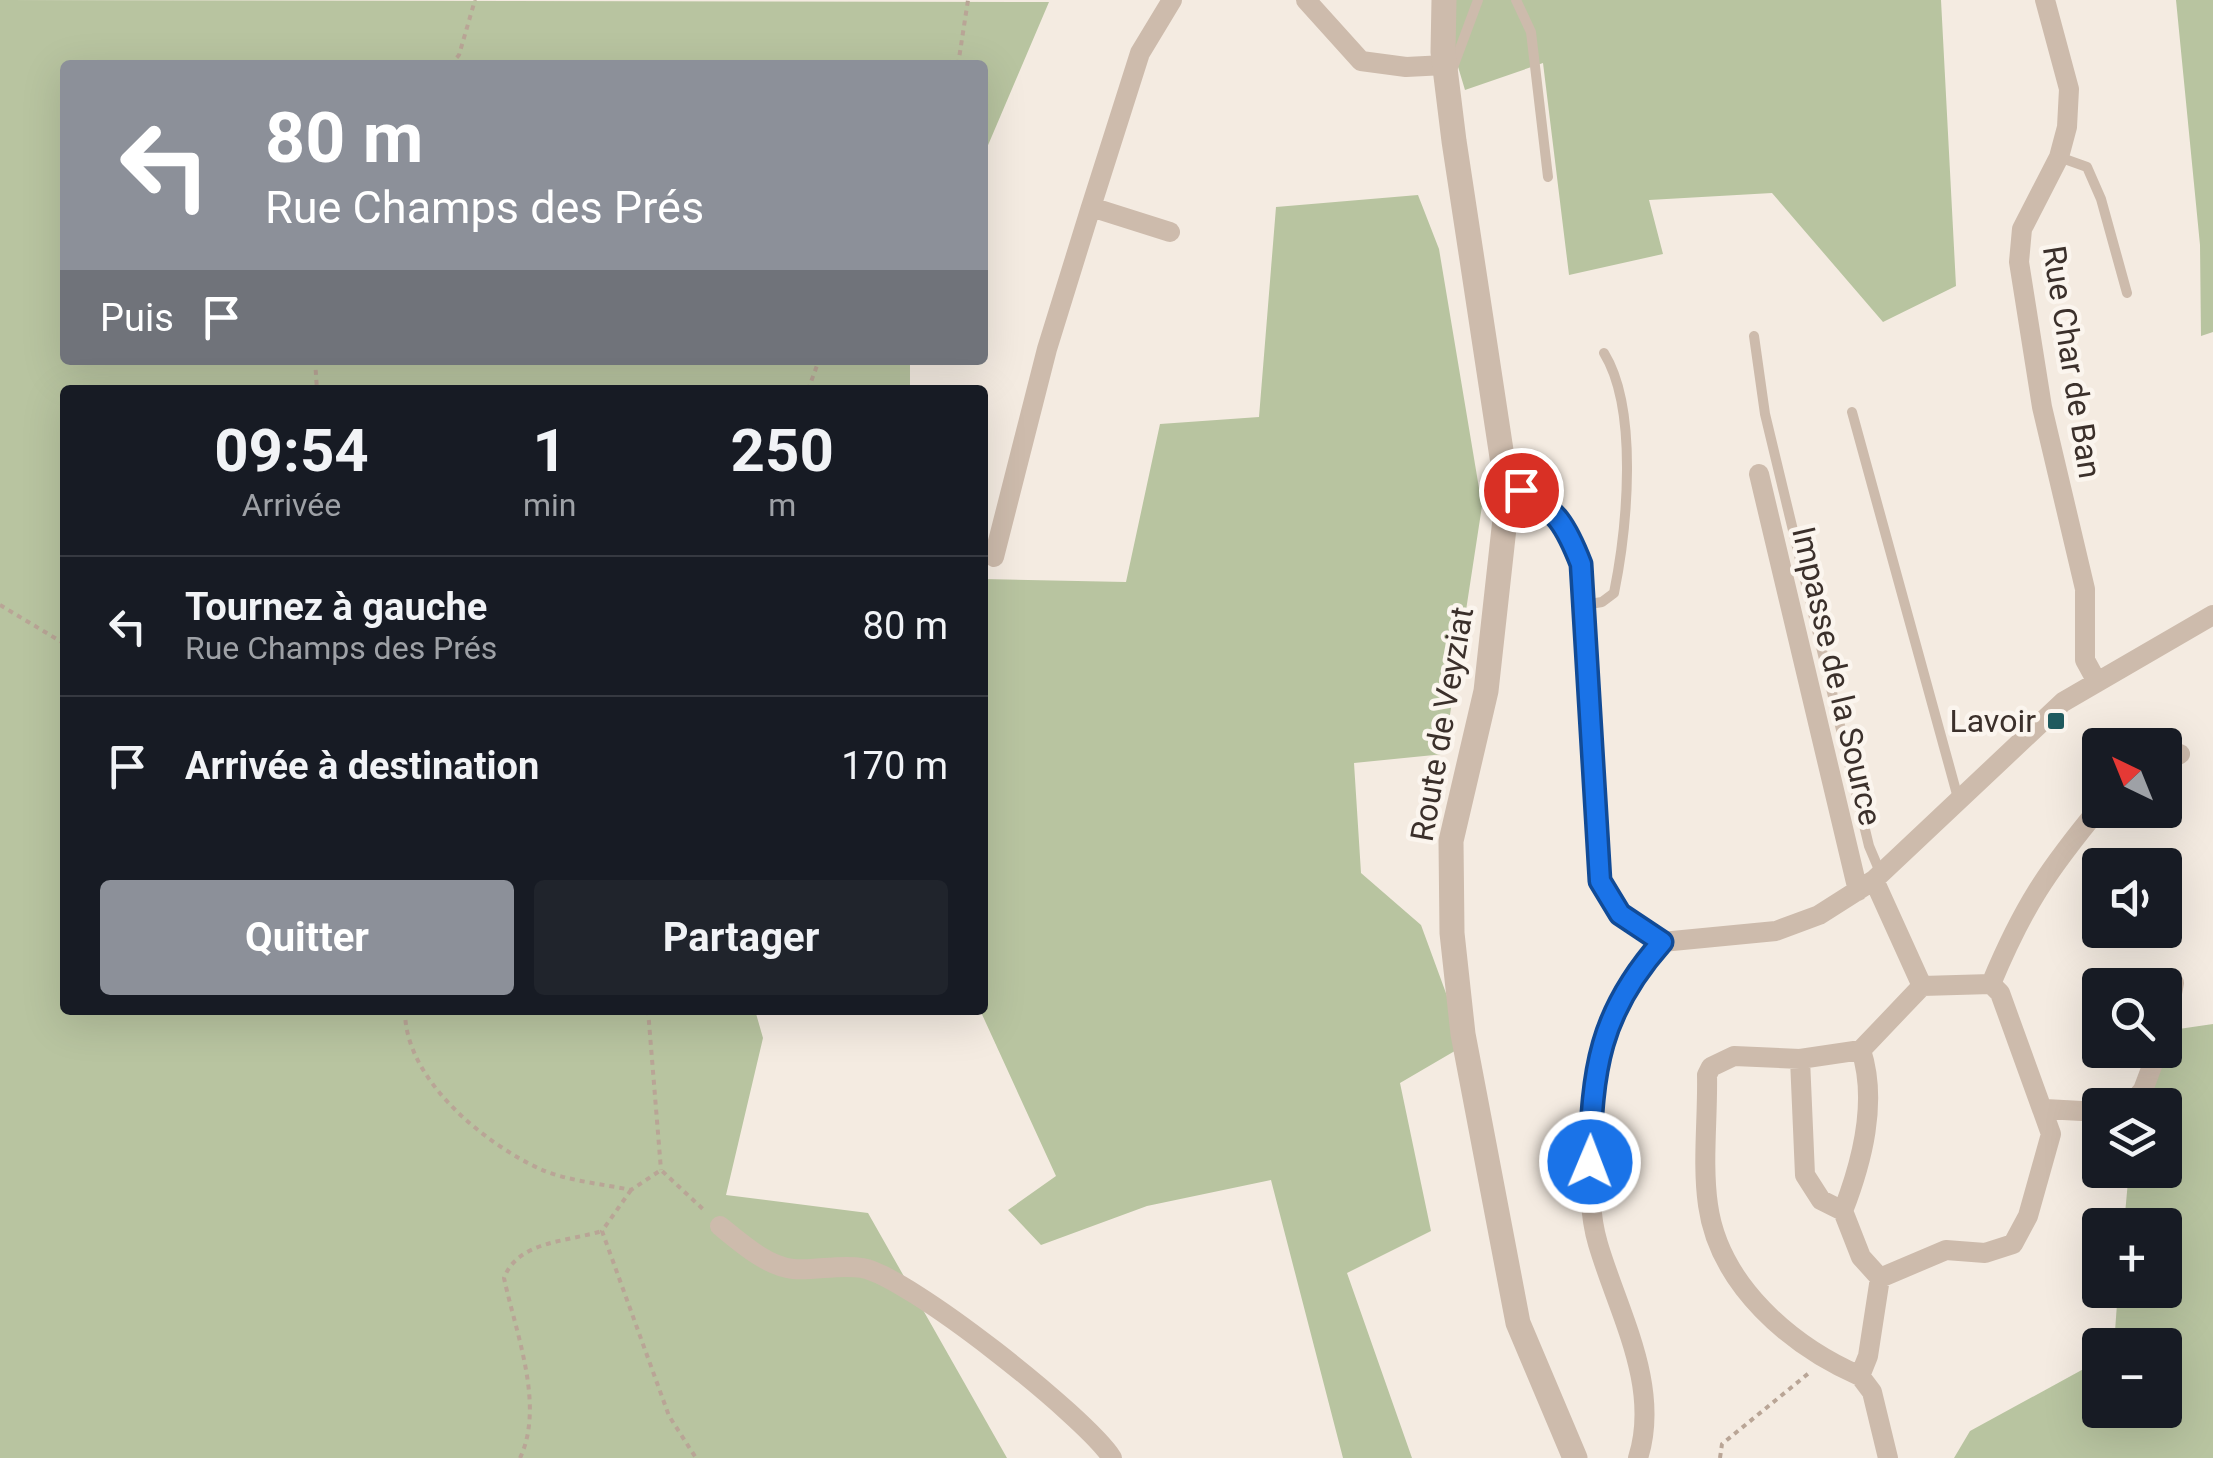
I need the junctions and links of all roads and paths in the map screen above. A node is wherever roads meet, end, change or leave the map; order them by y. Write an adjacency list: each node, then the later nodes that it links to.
1 (475, 0): 10 (path)
2 (968, 0): 11 (path)
3 (1172, 0): 15 (street)
4 (1306, 0): 12 (street)
5 (1444, 0): 12 (street)
6 (1478, 0): 12 (lane)
7 (1534, 0): 9 (lane)
8 (2045, 0): 13 (street, Rue Char de Ban)
9 (1518, 2): 14 (lane)
10 (454, 60)
11 (959, 60)
12 (1446, 73): 22 (street)
13 (2059, 157): 17 (lane); 28 (street, Rue Char de Ban)
14 (1548, 177)
15 (1091, 206): 16 (street); 23 (street)
16 (1170, 232)
17 (2127, 293)
18 (1754, 336): 31 (lane)
19 (1604, 354): 24 (lane)
20 (1852, 412): 29 (lane)
21 (1760, 474): 31 (street, Impasse de la Source)
22 (1521, 490): 24 (street); 52 (street, Route de Veyziat)
23 (994, 557)
24 (1584, 604): 32 (street)
25 (0, 605): 27 (path)
26 (2213, 615): 28 (street)
27 (60, 641)
28 (2097, 682): 29 (street)
29 (1958, 798): 31 (street)
30 (2083, 828): 33 (street)
31 (1871, 881): 32 (street); 34 (street, Impasse de la Source)
32 (1662, 942): 53 (street)
33 (1991, 984): 34 (street); 39 (street)
34 (1922, 986): 37 (street)
35 (405, 1015): 42 (path)
36 (648, 1015): 41 (path)
37 (1861, 1050): 38 (street); 43 (street)
38 (1800, 1058): 43 (street); 47 (street)
39 (2046, 1109): 40 (street); 46 (street)
40 (2082, 1111)
41 (661, 1170): 42 (path); 44 (path)
42 (632, 1190): 45 (path)
43 (1843, 1211): 46 (street)
44 (720, 1226): 51 (street)
45 (602, 1231): 49 (path); 50 (path)
46 (1880, 1278): 48 (street)
47 (1825, 1361): 48 (street); 54 (path)
48 (1860, 1376): 55 (street)
49 (520, 1458)
50 (696, 1458)
51 (1112, 1458)
52 (1575, 1458)
53 (1638, 1458)
54 (1720, 1458)
55 (1888, 1458)

